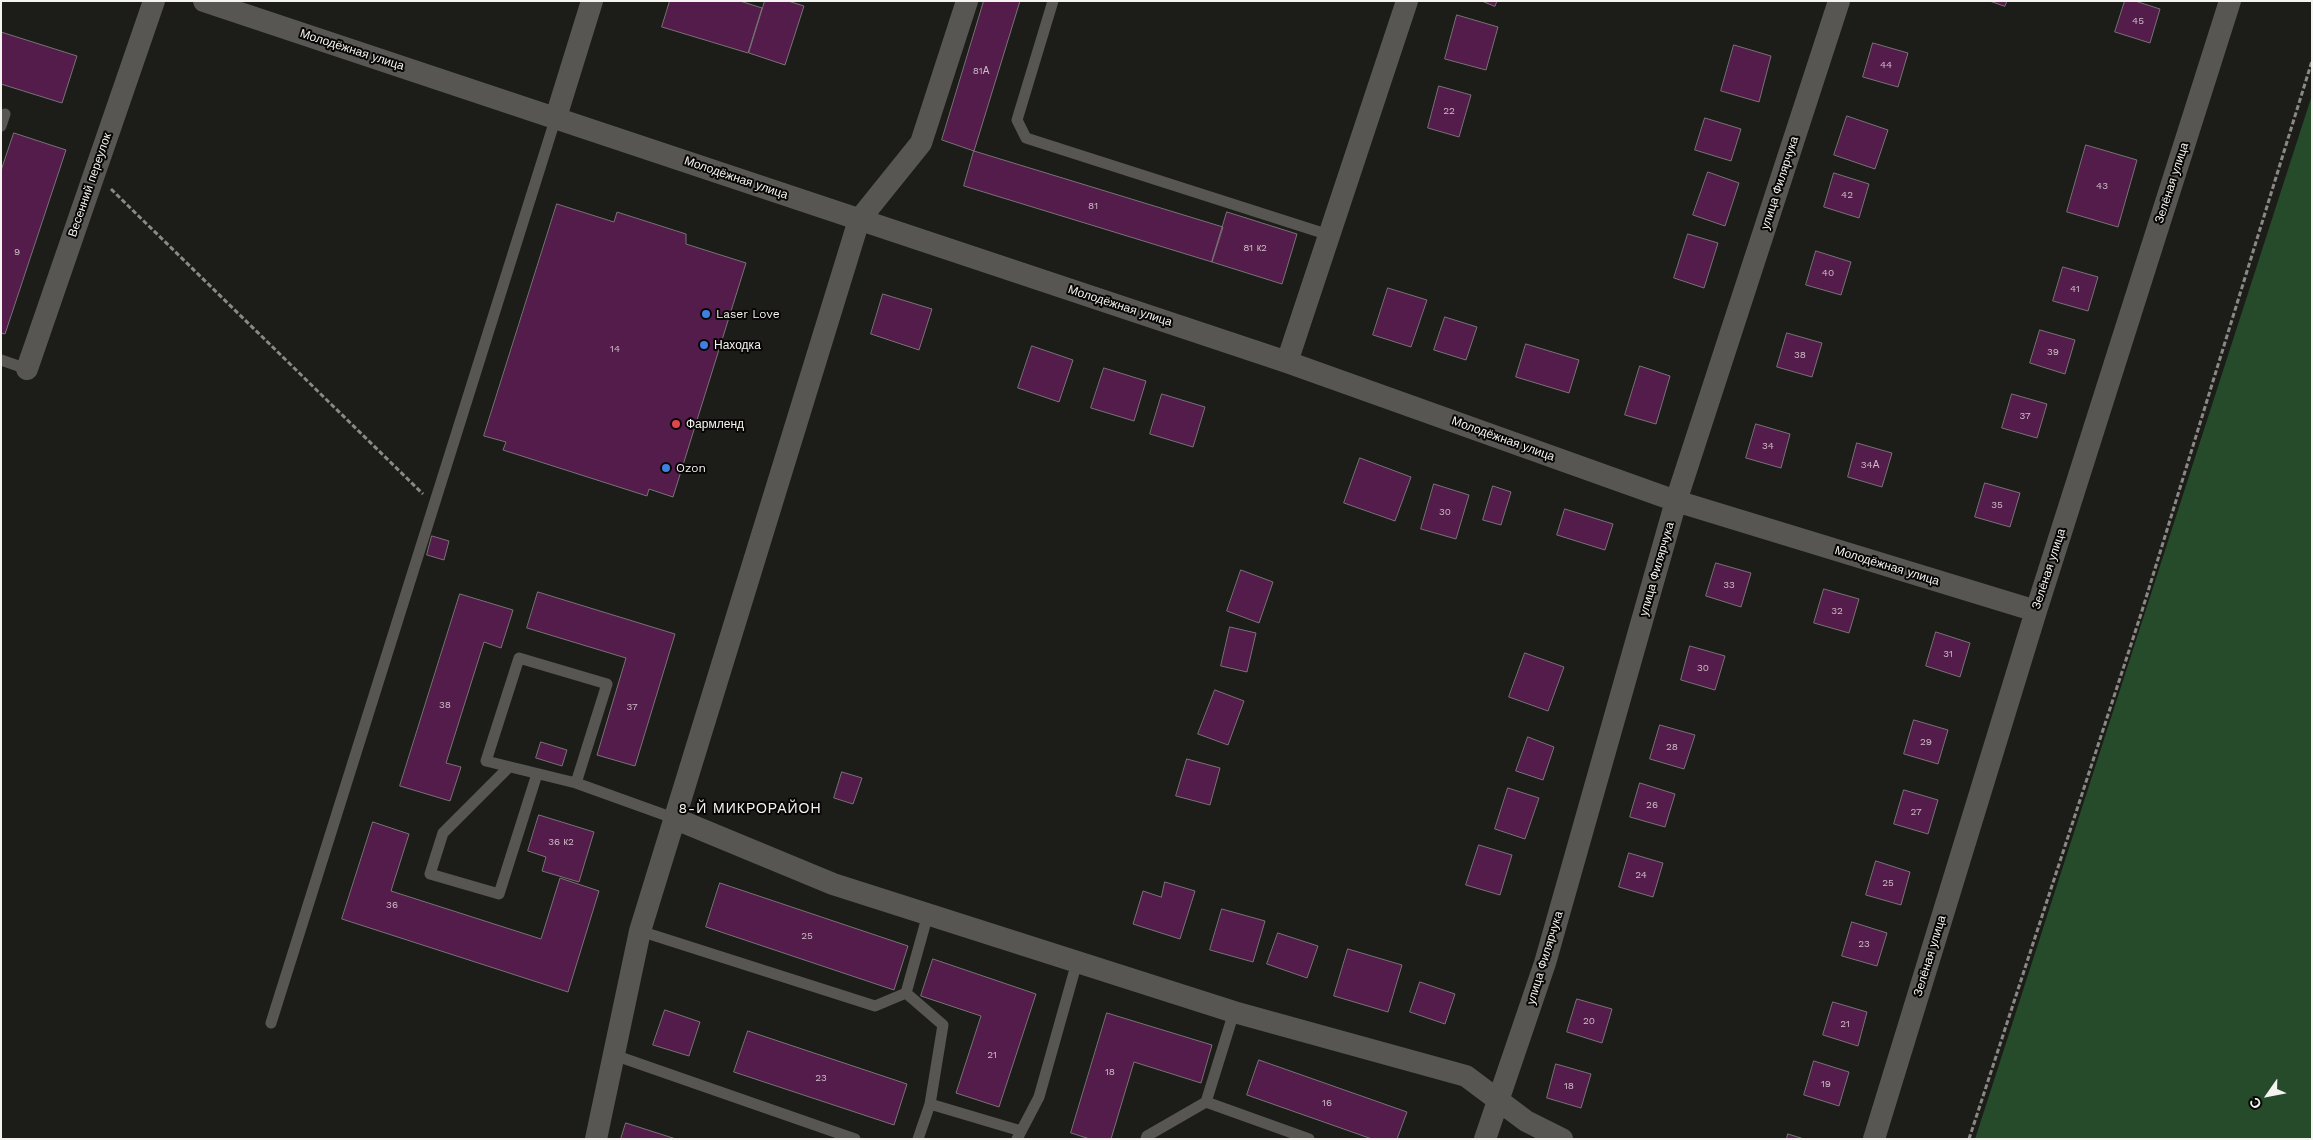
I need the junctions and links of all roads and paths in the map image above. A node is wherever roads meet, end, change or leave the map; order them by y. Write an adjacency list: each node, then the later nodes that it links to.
1 (154, 1): 13 (street, Весенний переулок)
2 (204, 1): 11 (street, Молодёжная улица)
3 (592, 1): 11 (street)
4 (968, 1): 14 (street)
5 (1053, 1): 15 (lane)
6 (1407, 1): 15 (street)
7 (1839, 1): 19 (street, улица Филярчука)
8 (2230, 1): 21 (street, Зелёная улица)
9 (2312, 61): 45 (path)
10 (5, 114): 12 (lane)
11 (556, 117): 14 (street, Молодёжная улица); 20 (lane)
12 (1, 126)
13 (94, 174): 18 (street, Весенний переулок); 20 (path)
14 (859, 220): 17 (street, Молодёжная улица); 25 (street)
15 (1329, 235): 17 (street)
16 (1, 360): 18 (lane)
17 (1287, 362): 19 (street, Молодёжная улица)
18 (27, 369)
19 (1676, 501): 21 (street, Молодёжная улица); 33 (street, улица Филярчука)
20 (434, 505): 31 (lane)
21 (2036, 612): 44 (street, Зелёная улица)
22 (509, 767): 23 (lane); 23 (lane); 24 (lane)
23 (537, 774): 24 (lane)
24 (576, 783): 25 (lane)
25 (676, 819): 26 (street); 27 (street)
26 (928, 914): 28 (street); 29 (lane)
27 (640, 931): 29 (lane); 32 (street)
28 (1077, 962): 30 (street); 36 (lane)
29 (906, 993): 35 (lane)
30 (1234, 1012): 33 (street); 34 (lane)
31 (271, 1023)
32 (614, 1055): 37 (street); 38 (lane)
33 (1497, 1100): 42 (street, улица Филярчука); 43 (street)
34 (1206, 1102): 40 (lane); 41 (lane)
35 (930, 1104): 36 (lane); 39 (lane)
36 (1019, 1135)
37 (596, 1139)
38 (855, 1139)
39 (918, 1139)
40 (1146, 1139)
41 (1309, 1139)
42 (1485, 1139)
43 (1562, 1139)
44 (1874, 1139)
45 (1969, 1139)

